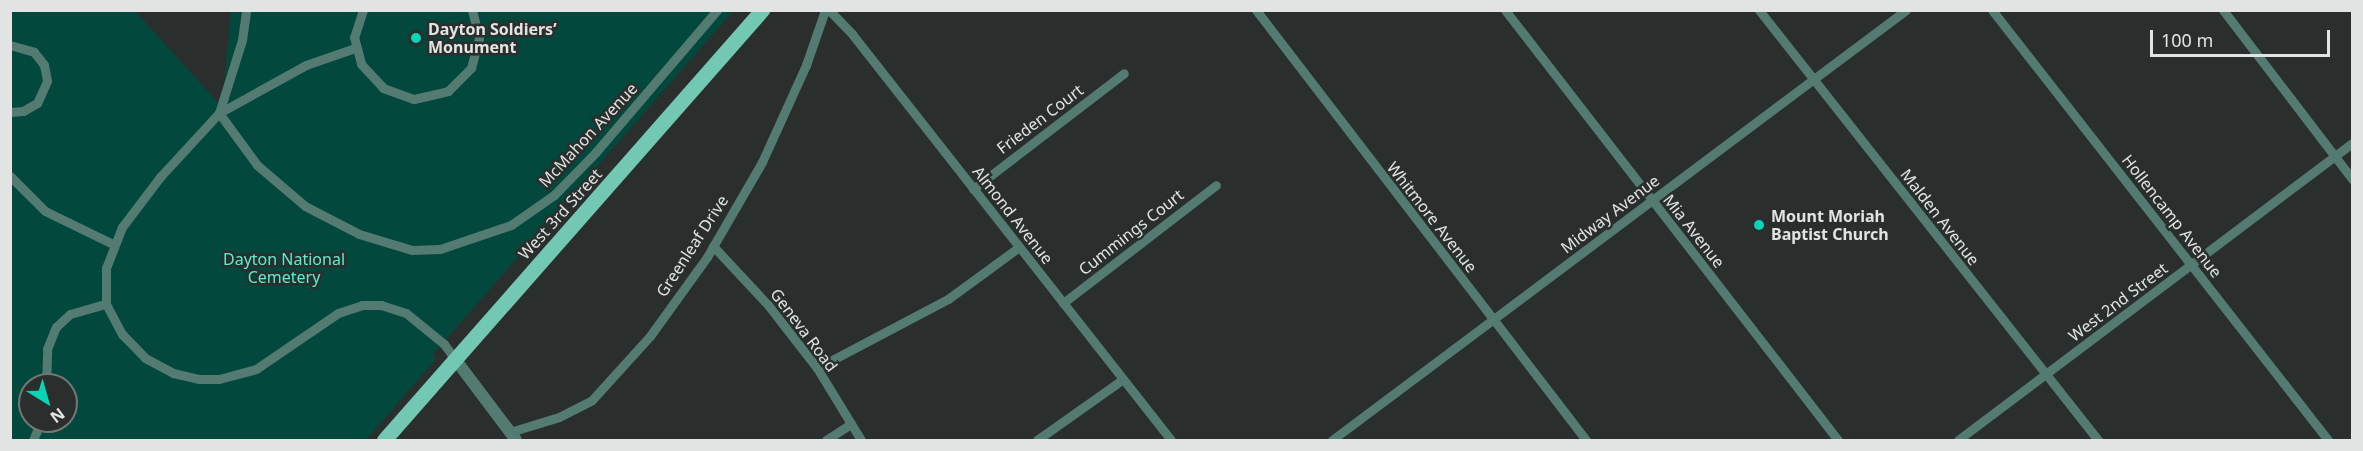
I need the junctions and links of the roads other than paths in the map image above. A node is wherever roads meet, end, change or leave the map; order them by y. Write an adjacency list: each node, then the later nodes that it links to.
1 (246, 10): 18 (street)
2 (363, 10): 14 (street)
3 (471, 10): 14 (street)
4 (717, 10): 18 (street, McMahon Avenue)
5 (762, 10): 33 (main road, West 3rd Street)
6 (827, 10): 24 (street, Almond Avenue); 27 (street, Greenleaf Drive)
7 (1256, 10): 32 (street, Whitmore Avenue)
8 (1505, 10): 25 (street, Mia Avenue)
9 (1759, 10): 16 (street, Malden Avenue)
10 (1906, 10): 16 (street, Midway Avenue)
11 (1992, 10): 29 (street, Hollencamp Avenue)
12 (2223, 10): 20 (street)
13 (10, 45): 17 (street)
14 (355, 48): 18 (street)
15 (1124, 73): 24 (street, Frieden Court)
16 (1814, 80): 25 (street, Midway Avenue); 36 (street, Malden Avenue)
17 (10, 112)
18 (219, 113): 26 (street)
19 (2352, 143): 20 (street, West 2nd Street)
20 (2334, 157): 22 (street); 29 (street, West 2nd Street)
21 (10, 176): 26 (street)
22 (2352, 179)
23 (1216, 185): 30 (street, Cummings Court)
24 (973, 189): 28 (street, Almond Avenue)
25 (1652, 201): 32 (street, Midway Avenue); 47 (street, Mia Avenue)
26 (113, 244): 31 (street)
27 (713, 246): 34 (street, Geneva Road); 39 (street, Greenleaf Drive)
28 (1019, 247): 30 (street, Almond Avenue); 34 (street)
29 (2191, 266): 36 (street, West 2nd Street); 50 (street, Hollencamp Avenue)
30 (1063, 303): 37 (street, Almond Avenue)
31 (106, 304): 33 (street); 35 (street)
32 (1493, 320): 45 (street, Midway Avenue); 46 (street, Whitmore Avenue)
33 (456, 359): 39 (street); 40 (main road, West 3rd Street)
34 (817, 368): 38 (street, Geneva Road)
35 (46, 373)
36 (2045, 375): 48 (street, West 2nd Street); 49 (street, Malden Avenue)
37 (1123, 380): 43 (street); 44 (street, Almond Avenue)
38 (851, 424): 41 (street); 42 (street, Geneva Road)
39 (513, 436)
40 (384, 441)
41 (826, 441)
42 (861, 441)
43 (1037, 441)
44 (1170, 441)
45 (1332, 441)
46 (1586, 441)
47 (1838, 441)
48 (1958, 441)
49 (2098, 441)
50 (2328, 441)

